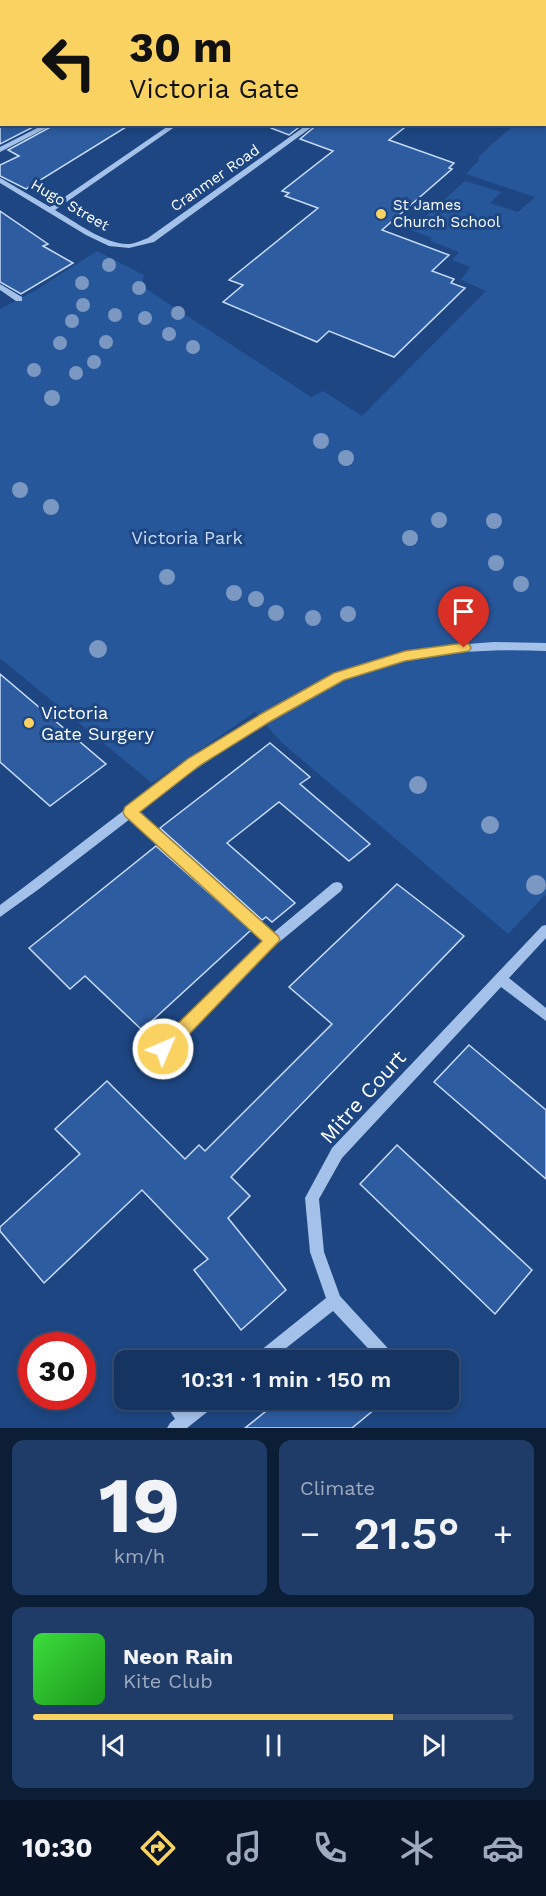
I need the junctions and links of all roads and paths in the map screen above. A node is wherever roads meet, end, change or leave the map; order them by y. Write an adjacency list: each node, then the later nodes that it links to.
1 (47, 126): 4 (street)
2 (173, 126): 6 (street)
3 (310, 126): 7 (street, Cranmer Road)
4 (0, 150)
5 (0, 180): 6 (street, Hugo Street)
6 (51, 209): 7 (street, Hugo Street)
7 (129, 246)
8 (0, 285): 9 (street)
9 (19, 299)
10 (546, 647): 11 (street)
11 (130, 812): 13 (street); 15 (street)
12 (337, 887): 15 (street)
13 (0, 912)
14 (546, 930): 16 (street, Mitre Court)
15 (273, 940): 18 (street)
16 (500, 979): 17 (street); 19 (street, Mitre Court)
17 (546, 1015)
18 (163, 1049)
19 (334, 1300): 20 (street); 21 (street, Mitre Court)
20 (272, 1350)
21 (380, 1350)
22 (174, 1410): 24 (street)
23 (198, 1410): 24 (street)
24 (180, 1424)

